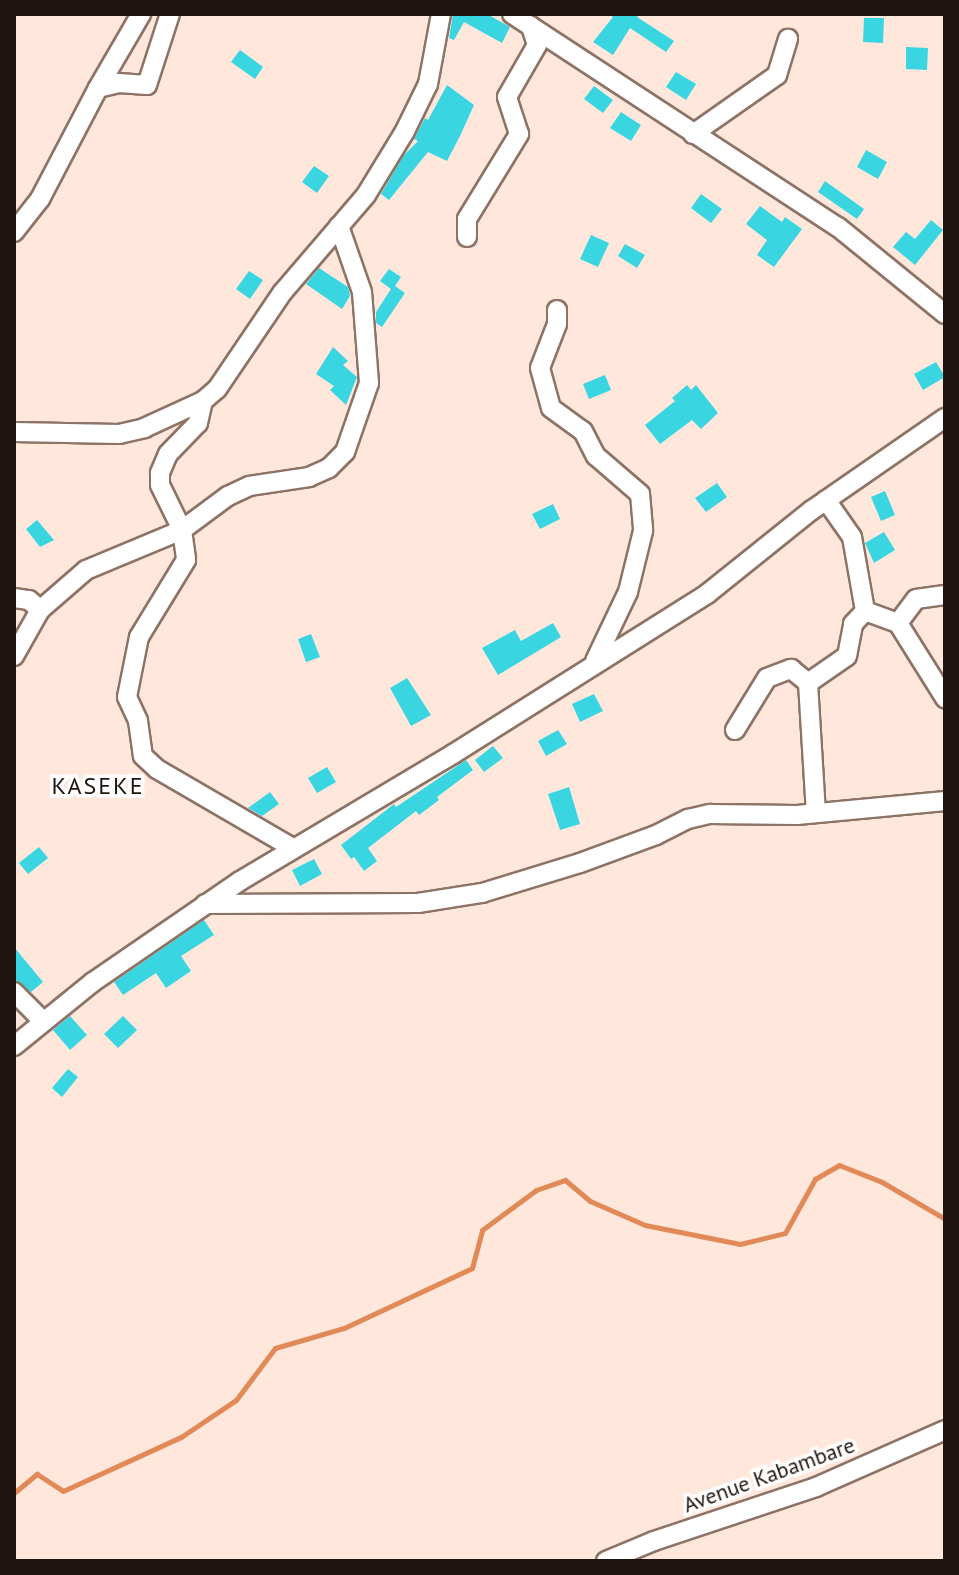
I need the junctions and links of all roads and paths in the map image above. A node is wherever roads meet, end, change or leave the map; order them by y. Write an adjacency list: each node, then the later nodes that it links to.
1 (141, 14): 7 (street)
2 (170, 14): 7 (street)
3 (441, 14): 9 (street)
4 (512, 14): 5 (street)
5 (531, 26): 8 (street); 11 (street)
6 (788, 39): 8 (street)
7 (98, 88): 10 (street)
8 (693, 134): 13 (street)
9 (339, 226): 14 (street); 18 (street)
10 (14, 232)
11 (467, 237)
12 (557, 310): 25 (street)
13 (945, 314)
14 (203, 401): 16 (street); 18 (street)
15 (945, 418): 17 (street)
16 (14, 432)
17 (826, 500): 22 (street); 25 (street)
18 (182, 530): 21 (street); 31 (street)
19 (945, 595): 23 (street)
20 (14, 598): 21 (street)
21 (40, 610): 24 (street)
22 (865, 611): 23 (street); 26 (street)
23 (898, 623): 27 (street)
24 (14, 656)
25 (595, 661): 31 (street)
26 (808, 683): 28 (street); 30 (street)
27 (945, 698)
28 (735, 730)
29 (945, 801): 30 (street)
30 (816, 813): 32 (street)
31 (293, 848): 32 (street)
32 (205, 904): 34 (street)
33 (14, 992): 34 (street)
34 (42, 1020): 35 (street)
35 (14, 1046)
36 (945, 1430): 37 (street, Avenue Kabambare)
37 (606, 1561)

